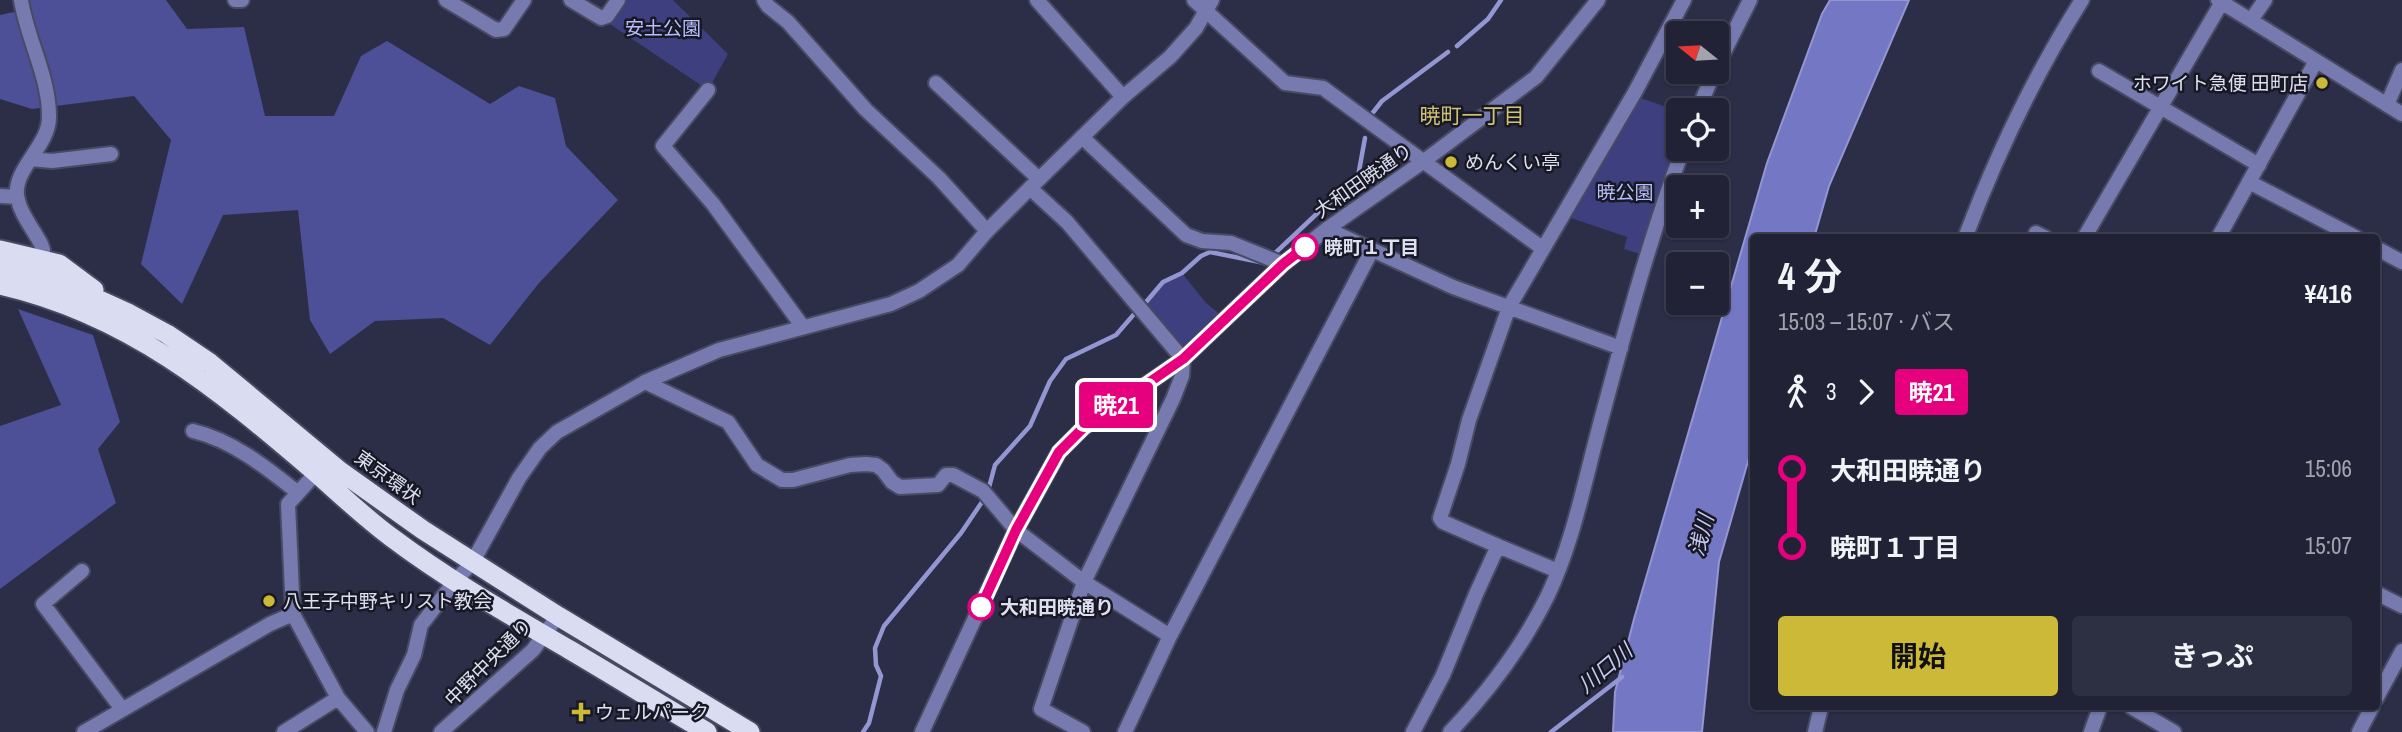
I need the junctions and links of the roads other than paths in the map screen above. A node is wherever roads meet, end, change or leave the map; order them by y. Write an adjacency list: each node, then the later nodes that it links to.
1 (20, 0): 31 (street)
2 (235, 0): 3 (street)
3 (242, 0)
4 (446, 0): 5 (street)
5 (524, 0)
6 (572, 0): 7 (street)
7 (618, 0)
8 (764, 0): 40 (street)
9 (1037, 0): 25 (street)
10 (1194, 0): 17 (street)
11 (1598, 0): 32 (street, 大和田暁通り)
12 (1684, 0): 45 (street)
13 (1750, 0): 19 (street)
14 (2082, 0): 41 (street)
15 (2265, 0): 18 (street)
16 (2220, 1): 18 (street); 27 (street)
17 (1209, 6): 25 (street); 32 (street)
18 (2250, 20): 20 (street)
19 (1729, 42)
20 (2316, 61): 26 (street); 34 (street)
21 (2402, 70): 26 (street)
22 (2099, 71): 27 (street)
23 (936, 83): 36 (street)
24 (708, 90): 56 (street)
25 (1123, 97): 29 (street)
26 (2387, 105): 28 (street)
27 (2159, 107): 34 (street); 42 (street)
28 (2402, 114)
29 (1082, 137): 36 (street); 50 (street)
30 (111, 154): 31 (street)
31 (31, 159): 38 (street)
32 (1424, 161): 39 (street, 大和田暁通り); 45 (street)
33 (1679, 161): 57 (street)
34 (2259, 164): 35 (street)
35 (2249, 182): 43 (street); 44 (street)
36 (1034, 183): 40 (street); 58 (street)
37 (0, 196): 38 (street)
38 (17, 197): 49 (street)
39 (1327, 229): 47 (street); 50 (street, 大和田暁通り)
40 (987, 231): 56 (street)
41 (1967, 234)
42 (2086, 234)
43 (2220, 234)
44 (2349, 234)
45 (1542, 248): 55 (street)
46 (0, 250): 49 (highway)
47 (1372, 250): 55 (street); 75 (street)
48 (2380, 250): 51 (street)
49 (40, 260): 54 (highway)
50 (1275, 260): 58 (street, 大和田暁通り)
51 (2402, 262)
52 (0, 267): 54 (highway, 東京環状)
53 (0, 285): 61 (highway)
54 (108, 303): 65 (highway, 東京環状)
55 (1509, 307): 57 (street); 64 (street)
56 (803, 327): 59 (street)
57 (1621, 348): 67 (street)
58 (1183, 359): 63 (street, 大和田暁通り); 69 (street)
59 (645, 382): 63 (street); 65 (street)
60 (193, 431): 62 (street)
61 (316, 473): 62 (street); 68 (highway)
62 (297, 492): 72 (street)
63 (1016, 530): 69 (street); 93 (street, 大和田暁通り)
64 (1498, 546): 67 (street); 96 (street)
65 (472, 563): 68 (street); 73 (highway, 東京環状)
66 (82, 571): 79 (street)
67 (1558, 571): 85 (street)
68 (455, 581): 74 (highway); 89 (street)
69 (1084, 582): 75 (street); 94 (street)
70 (2380, 595): 71 (street)
71 (2402, 606)
72 (293, 614): 78 (street); 79 (street)
73 (558, 616): 74 (street, 中野中央通り); 92 (highway, 東京環状)
74 (544, 635): 90 (street, 中野中央通り); 91 (highway)
75 (1170, 636): 95 (street)
76 (2402, 651): 77 (street)
77 (2380, 692)
78 (338, 698): 87 (street); 88 (street)
79 (122, 709): 84 (street)
80 (1820, 710): 97 (street)
81 (2099, 710): 98 (street)
82 (2136, 710): 99 (street)
83 (2370, 710): 100 (street)
84 (108, 726): 86 (street)
85 (1457, 730)
86 (84, 732)
87 (284, 732)
88 (367, 732)
89 (384, 732)
90 (441, 732)
91 (707, 732)
92 (750, 732)
93 (922, 732)
94 (1083, 732)
95 (1125, 732)
96 (1413, 732)
97 (1815, 732)
98 (2091, 732)
99 (2174, 732)
100 (2359, 732)

